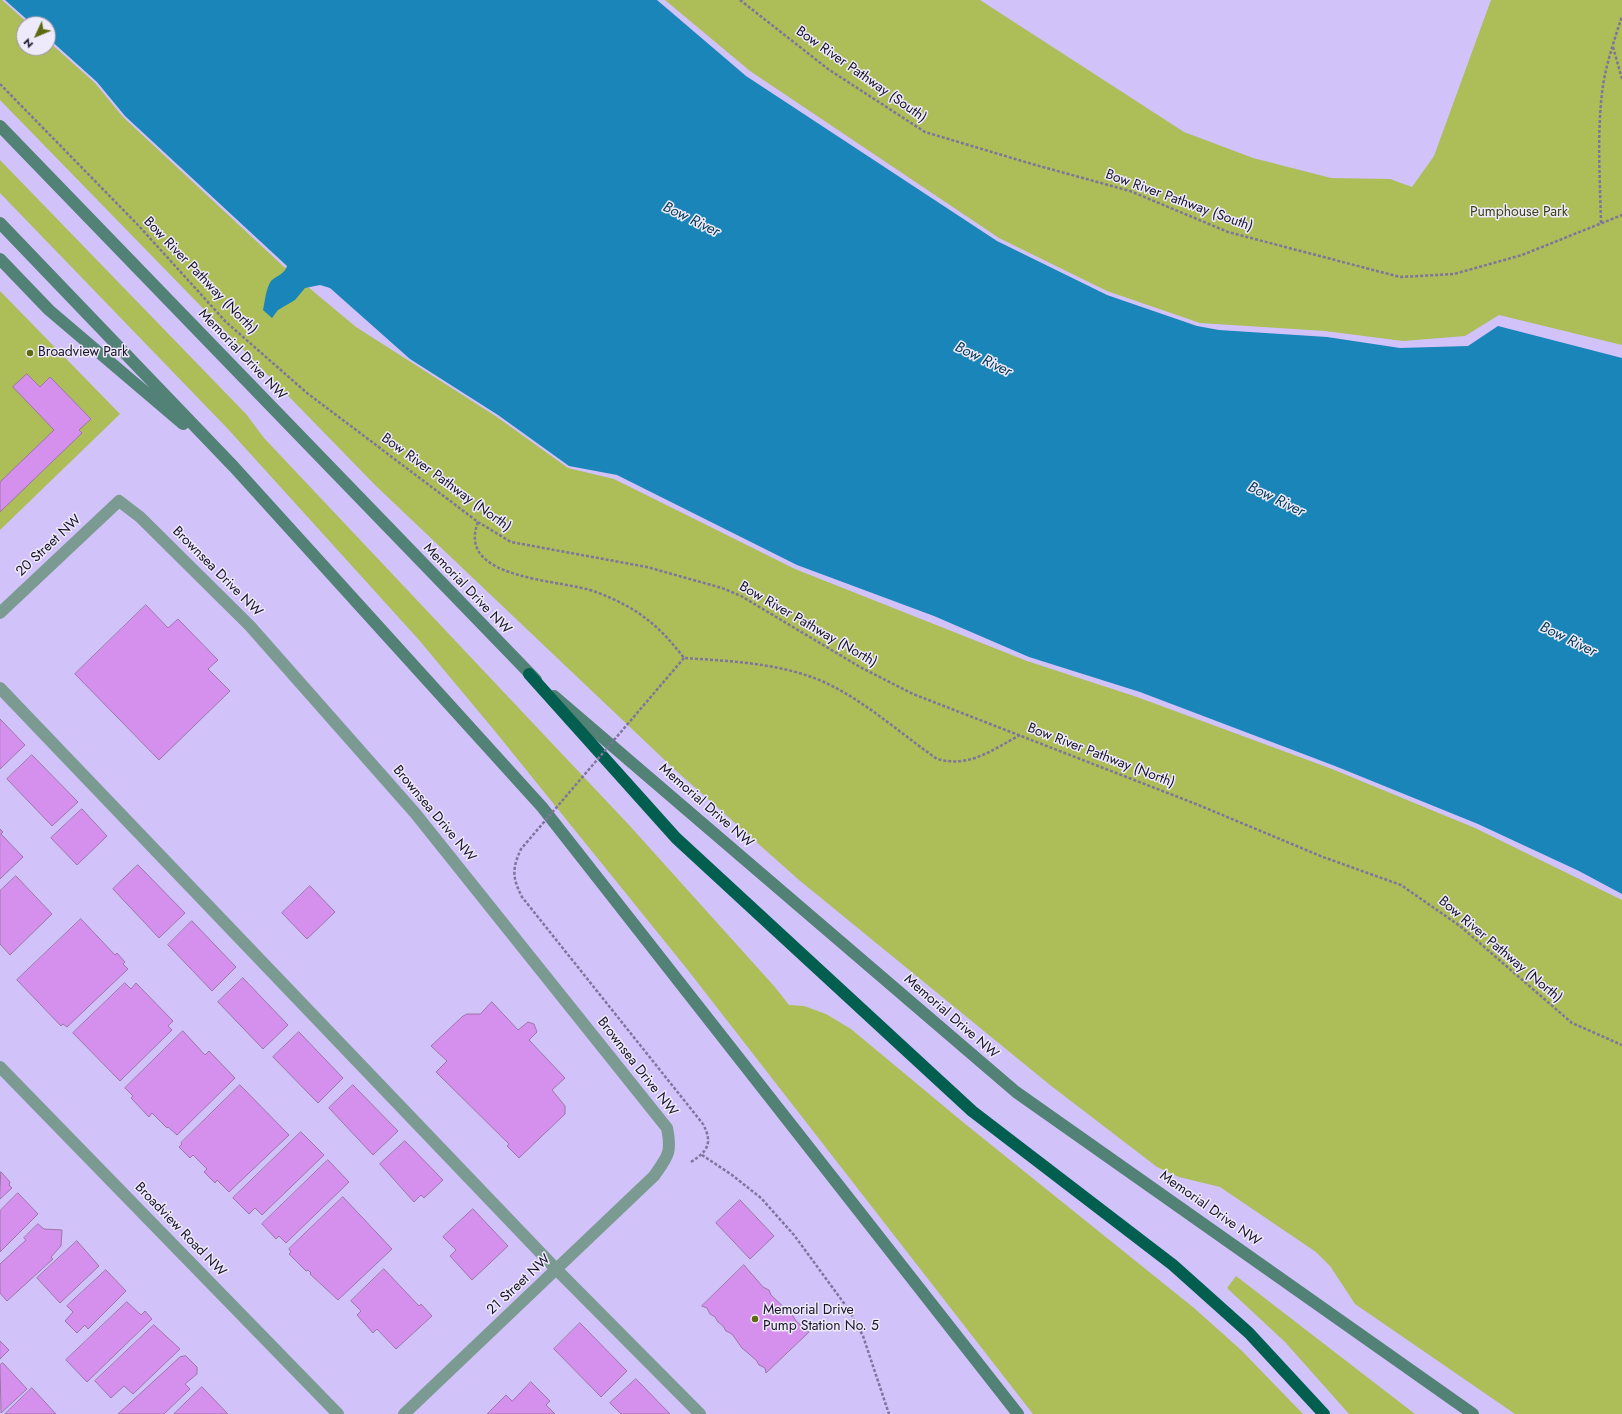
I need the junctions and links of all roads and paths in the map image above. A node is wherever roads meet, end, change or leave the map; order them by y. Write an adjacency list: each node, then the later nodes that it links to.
1 (740, 0): 9 (path, Bow River Pathway (South))
2 (1622, 16): 3 (path)
3 (1612, 46): 4 (path); 9 (path)
4 (1622, 80)
5 (0, 84): 13 (path, Bow River Pathway (North))
6 (0, 126): 16 (main road, Memorial Drive NW)
7 (1622, 215): 9 (path, Bow River Pathway (South))
8 (0, 223): 11 (main road)
9 (1601, 223)
10 (0, 259): 11 (main road)
11 (234, 467): 29 (main road)
12 (119, 501): 14 (street, 20 Street NW); 23 (street, Brownsea Drive NW)
13 (478, 522): 15 (path); 18 (path, Bow River Pathway (North))
14 (0, 613)
15 (684, 658): 18 (path); 21 (path, bridge)
16 (528, 674): 30 (highway); 31 (main road, Memorial Drive NW)
17 (0, 688): 24 (street)
18 (1020, 735): 19 (path, Bow River Pathway (North))
19 (1622, 1046)
20 (0, 1067): 25 (street, Broadview Road NW)
21 (703, 1124)
22 (702, 1155): 28 (path)
23 (654, 1176): 24 (street, 21 Street NW)
24 (557, 1270): 26 (street, 21 Street NW); 27 (street)
25 (338, 1414)
26 (404, 1414)
27 (700, 1414)
28 (889, 1414)
29 (1018, 1414)
30 (1324, 1414)
31 (1473, 1414)

